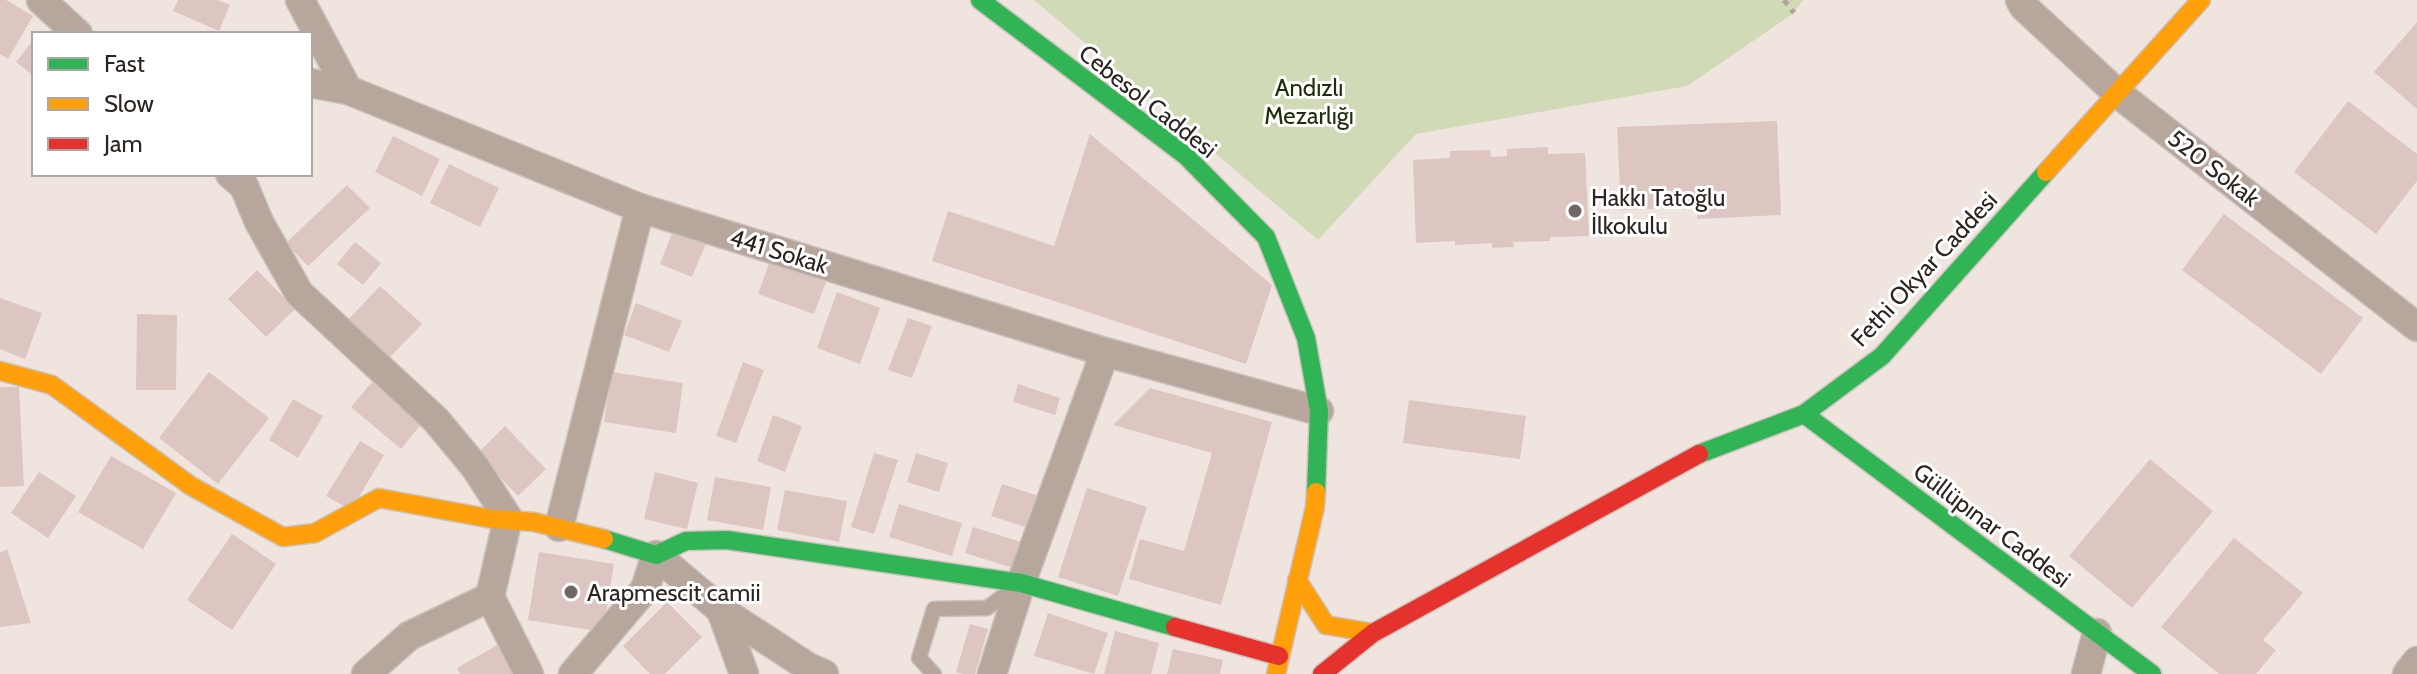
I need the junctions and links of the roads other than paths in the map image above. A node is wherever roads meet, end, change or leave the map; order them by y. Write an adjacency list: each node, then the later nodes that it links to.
1 (41, 0): 6 (street)
2 (300, 0): 8 (street)
3 (980, 0): 15 (street, Cebesol Caddesi)
4 (2020, 0): 9 (street, 520 Sokak)
5 (2201, 0): 9 (street, Fethi Okyar Caddesi)
6 (76, 32)
7 (312, 83): 8 (street, 441 Sokak)
8 (348, 90): 11 (street, 441 Sokak)
9 (2117, 93): 12 (street, 520 Sokak); 16 (street, Fethi Okyar Caddesi)
10 (232, 176): 17 (street)
11 (640, 208): 13 (street, 441 Sokak); 18 (street)
12 (2417, 327)
13 (1105, 352): 15 (street, 441 Sokak); 21 (street)
14 (0, 371): 17 (street)
15 (1319, 411): 20 (street, Cebesol Caddesi)
16 (1804, 414): 24 (street, Fethi Okyar Caddesi); 25 (street, Güllüpınar Caddesi)
17 (508, 518): 18 (street); 22 (street)
18 (559, 527): 19 (street)
19 (656, 555): 21 (street); 23 (street); 30 (street)
20 (1297, 580): 24 (street); 27 (street, Cebesol Caddesi)
21 (1021, 583): 27 (street); 33 (lane); 34 (street)
22 (490, 597): 28 (street); 29 (street)
23 (721, 610): 31 (street); 32 (street)
24 (1373, 633): 35 (street, Fethi Okyar Caddesi)
25 (2097, 633): 36 (street); 37 (street, Güllüpınar Caddesi)
26 (2417, 661): 38 (street)
27 (1277, 665)
28 (366, 674)
29 (529, 674)
30 (573, 674)
31 (744, 674)
32 (824, 674)
33 (934, 674)
34 (992, 674)
35 (1322, 674)
36 (2086, 674)
37 (2152, 674)
38 (2407, 674)

